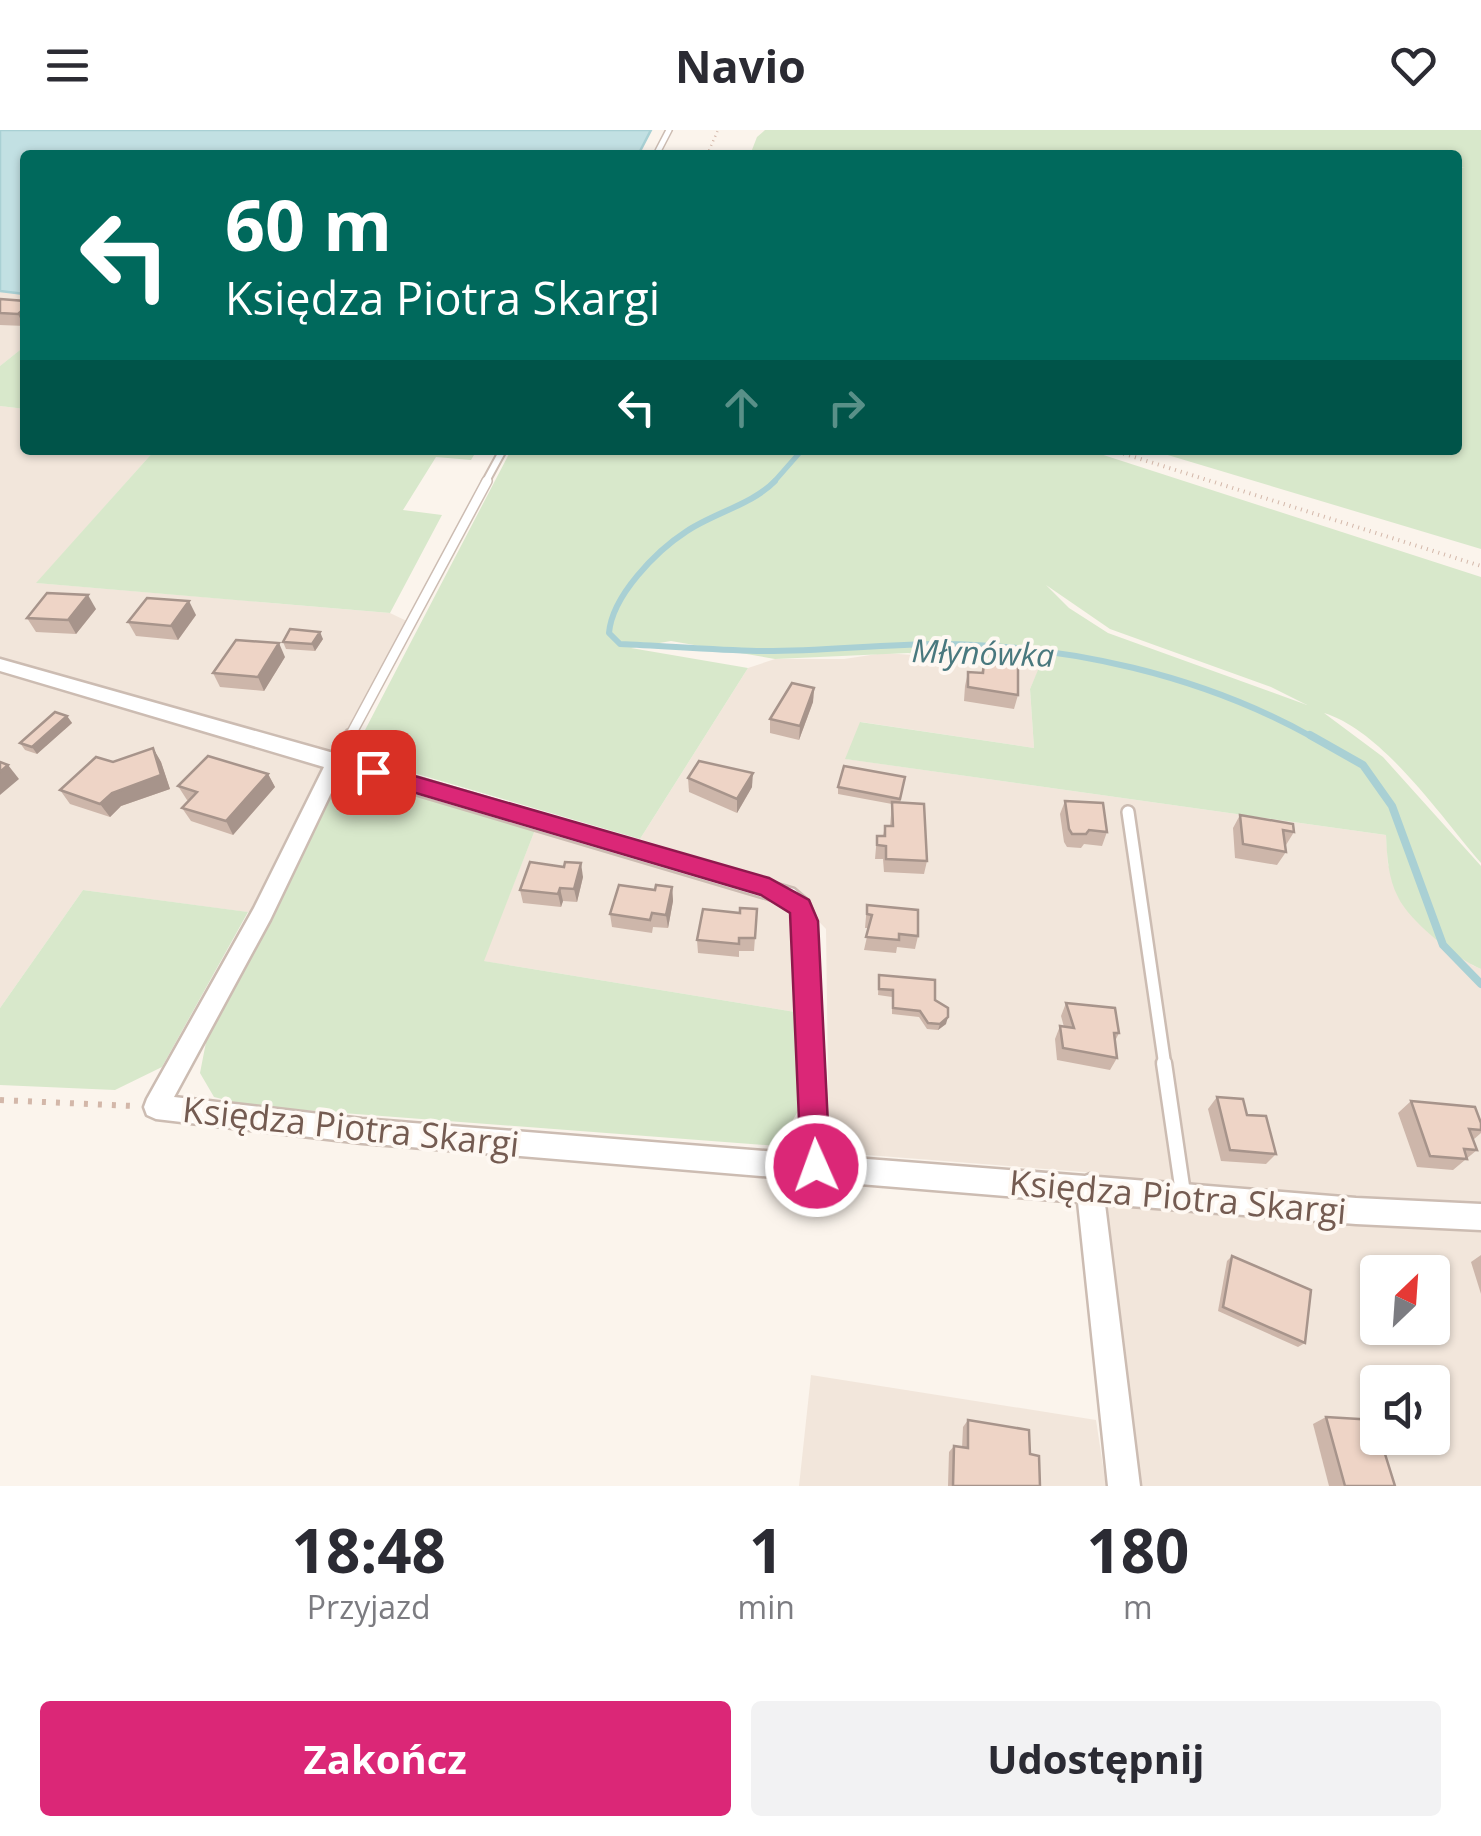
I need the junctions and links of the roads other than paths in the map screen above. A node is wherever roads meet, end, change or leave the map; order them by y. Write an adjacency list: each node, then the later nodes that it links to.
1 (500, 455): 3 (lane)
2 (0, 665): 3 (street)
3 (337, 761): 5 (street); 5 (street, Księdza Piotra Skargi)
4 (1128, 812): 7 (lane)
5 (816, 1166): 6 (street, Księdza Piotra Skargi)
6 (1090, 1187): 7 (street, Księdza Piotra Skargi); 9 (street)
7 (1183, 1194): 8 (street, Księdza Piotra Skargi)
8 (1481, 1217)
9 (1124, 1486)

